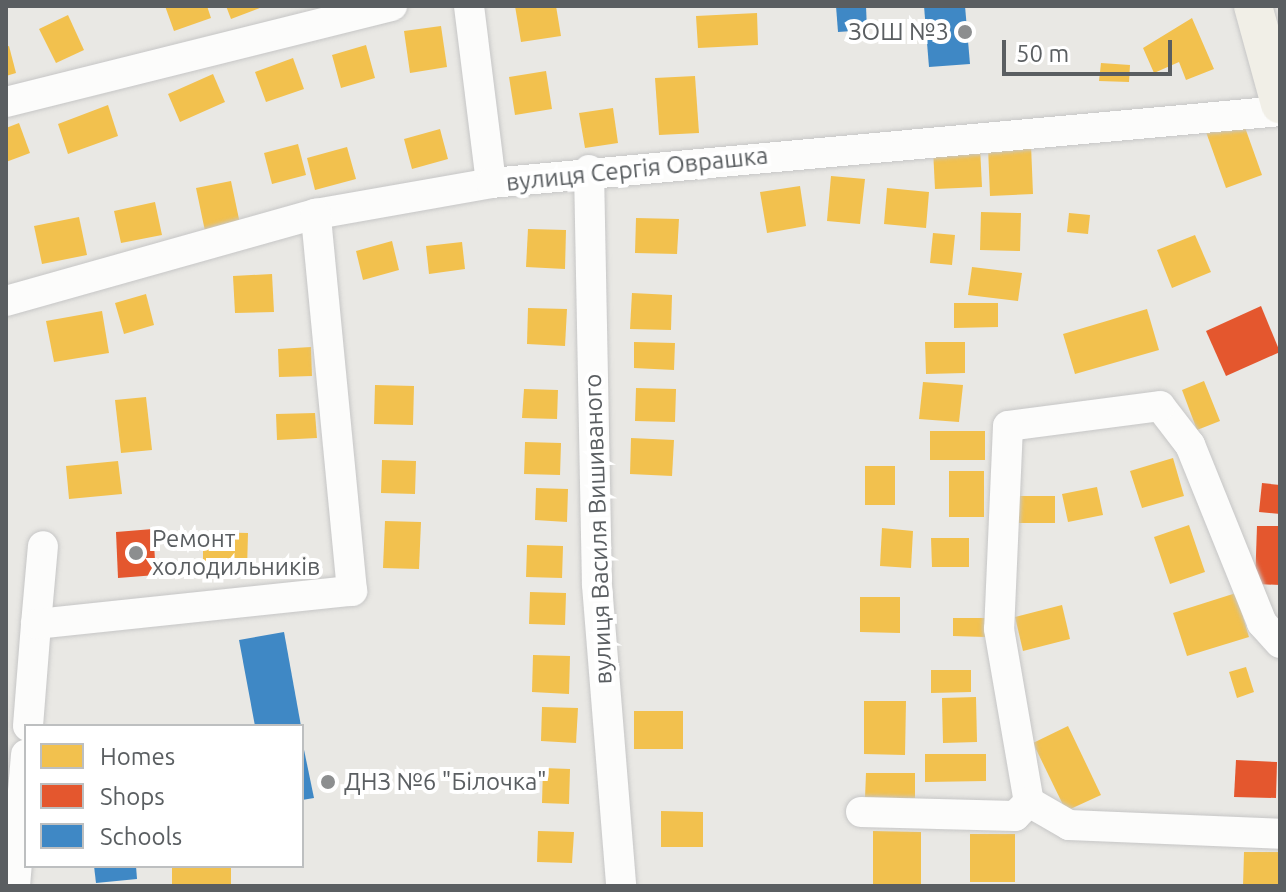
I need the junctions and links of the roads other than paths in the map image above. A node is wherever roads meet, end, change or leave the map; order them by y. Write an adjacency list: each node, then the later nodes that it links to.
1 (392, 6): 4 (street)
2 (469, 6): 8 (street)
3 (1253, 6): 5 (main road)
4 (6, 102)
5 (1280, 104)
6 (1280, 111): 7 (street, вулиця Сергія Оврашка)
7 (589, 170): 8 (street, вулиця Сергія Оврашка); 20 (street, вулиця Василя Вишиваного)
8 (491, 183): 9 (street, вулиця Сергія Оврашка)
9 (316, 214): 10 (street, вулиця Сергія Оврашка); 12 (street)
10 (6, 301)
11 (43, 546): 12 (street)
12 (36, 624): 14 (street)
13 (1280, 643): 16 (street)
14 (28, 724)
15 (24, 778): 19 (street)
16 (1029, 802): 17 (street); 18 (street)
17 (861, 812)
18 (1280, 834)
19 (15, 886)
20 (621, 886)

